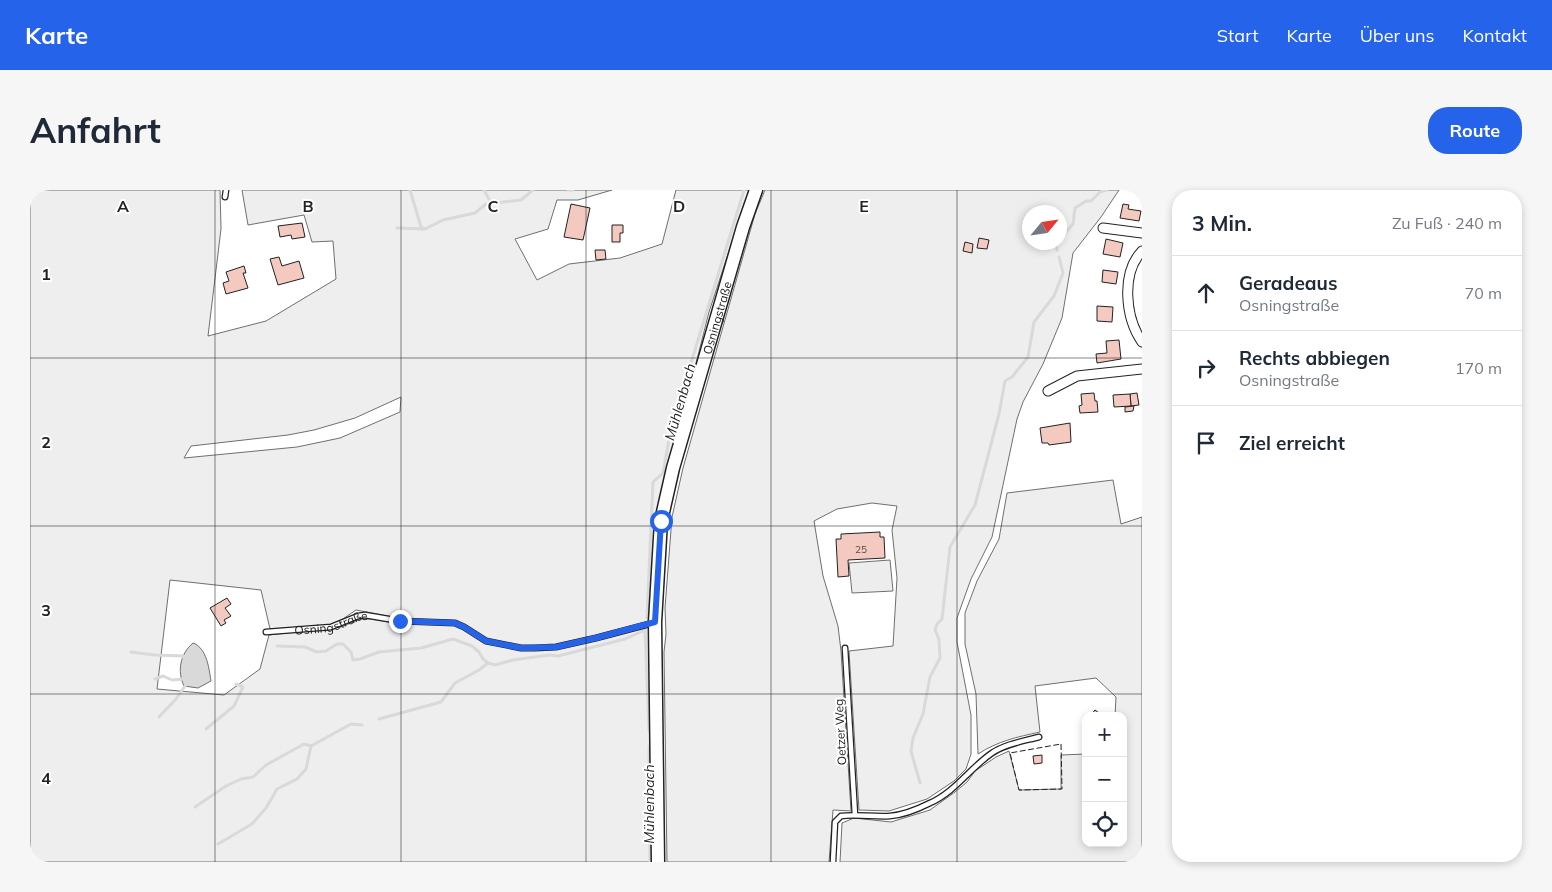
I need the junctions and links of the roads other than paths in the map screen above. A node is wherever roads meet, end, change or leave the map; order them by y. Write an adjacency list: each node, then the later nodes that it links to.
1 (226, 190): 3 (lane)
2 (756, 190): 10 (main road, Osningstraße)
3 (225, 198)
4 (1104, 228): 5 (street)
5 (1142, 233)
6 (1142, 251): 7 (street)
7 (1142, 342)
8 (1142, 369): 9 (street)
9 (1048, 391)
10 (655, 622): 11 (lane, Osningstraße); 15 (main road, Osningstraße)
11 (266, 632)
12 (845, 648): 14 (lane, Oetzer Weg)
13 (1039, 737): 14 (lane)
14 (855, 815): 16 (lane)
15 (658, 862)
16 (833, 862)

